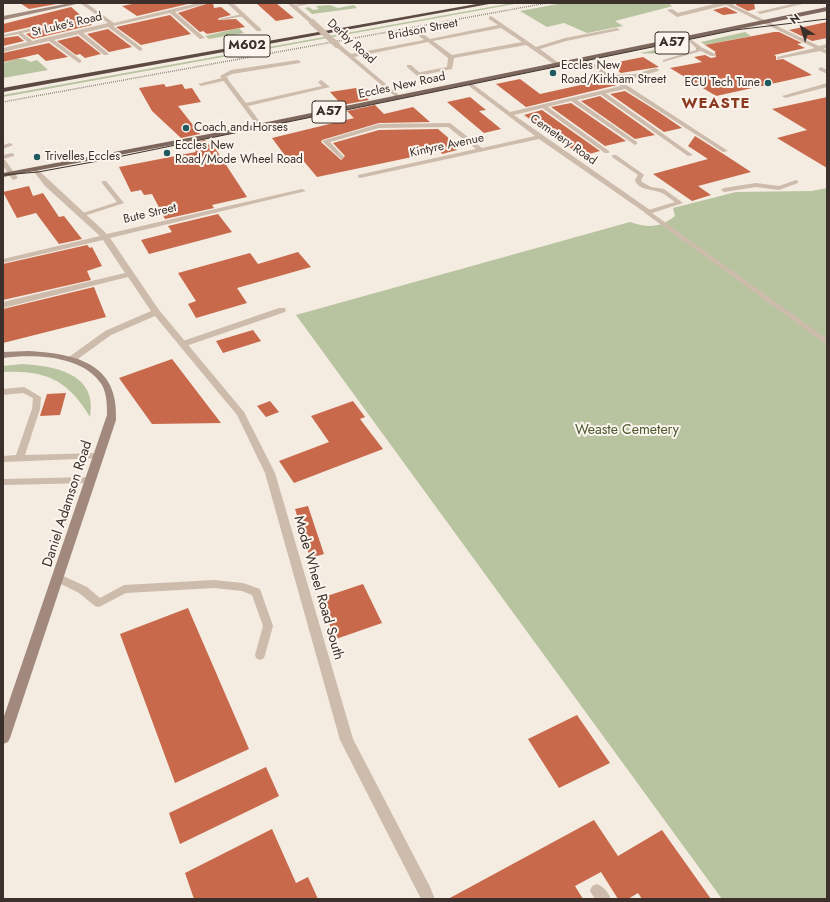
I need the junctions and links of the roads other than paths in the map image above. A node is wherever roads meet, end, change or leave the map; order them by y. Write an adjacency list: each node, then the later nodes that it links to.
1 (78, 3): 10 (street)
2 (83, 3): 22 (street)
3 (205, 3): 14 (street, St Luke's Road)
4 (230, 3): 17 (street)
5 (312, 3): 11 (lane)
6 (460, 3): 63 (highway, M602)
7 (492, 3): 67 (highway, M602)
8 (731, 3): 13 (street); 21 (street)
9 (804, 3): 15 (street)
10 (70, 4): 18 (street)
11 (292, 5): 46 (street, Derby Road, bridge)
12 (827, 9): 21 (main road, Eccles New Road / A57)
13 (670, 10)
14 (171, 11): 22 (street, St Luke's Road); 31 (street)
15 (760, 12)
16 (827, 12): 21 (main road, Eccles New Road / A57)
17 (243, 15): 20 (lane); 25 (street)
18 (3, 18)
19 (491, 18): 24 (street)
20 (221, 19)
21 (767, 23): 32 (main road, Eccles New Road / A57); 39 (street)
22 (110, 25): 27 (street, St Luke's Road); 40 (street)
23 (38, 26): 29 (lane)
24 (502, 26): 34 (street, Bridson Street); 36 (street)
25 (259, 30)
26 (617, 30): 41 (street)
27 (79, 32): 33 (street, St Luke's Road); 44 (lane)
28 (416, 32): 34 (street)
29 (19, 33): 30 (lane); 35 (lane)
30 (3, 36)
31 (202, 38)
32 (689, 38): 38 (lane); 50 (main road, Eccles New Road / A57)
33 (50, 39): 35 (street, St Luke's Road); 49 (street)
34 (428, 40): 46 (street, Bridson Street); 47 (street)
35 (32, 43): 42 (street, St Luke's Road)
36 (526, 43): 41 (street); 47 (street)
37 (827, 46): 39 (lane)
38 (699, 48): 45 (lane); 51 (lane)
39 (819, 48): 43 (street); 48 (street)
40 (140, 49)
41 (534, 49): 53 (street)
42 (3, 50)
43 (827, 52)
44 (106, 54)
45 (714, 55)
46 (348, 56): 70 (street, Derby Road)
47 (451, 57): 58 (street)
48 (779, 58)
49 (65, 60)
50 (585, 60): 53 (main road, Eccles New Road / A57); 59 (street)
51 (665, 61)
52 (298, 62): 60 (street)
53 (558, 65): 62 (main road, Eccles New Road / A57)
54 (409, 66): 58 (lane)
55 (820, 68): 57 (lane)
56 (656, 70): 59 (lane)
57 (827, 72)
58 (418, 74)
59 (611, 77): 66 (street)
60 (226, 79): 64 (lane); 72 (street)
61 (321, 82): 72 (street)
62 (468, 83): 70 (main road, Eccles New Road / A57); 74 (street, Cemetery Road)
63 (3, 84)
64 (201, 84)
65 (827, 85): 69 (lane)
66 (626, 87): 68 (street); 81 (street)
67 (3, 90)
68 (602, 93): 71 (street); 84 (lane)
69 (785, 96)
70 (398, 97): 75 (main road, Eccles New Road / A57)
71 (572, 99): 73 (street); 77 (street)
72 (244, 105): 75 (street)
73 (542, 106): 74 (street); 82 (lane)
74 (508, 114): 76 (street, Cemetery Road)
75 (260, 126): 89 (main road, Eccles New Road / A57)
76 (540, 137): 80 (street, Kintyre Avenue); 98 (street, Cemetery Road)
77 (635, 143)
78 (10, 145): 79 (street)
79 (3, 147)
80 (481, 150): 87 (street); 92 (street, Kintyre Avenue)
81 (725, 151)
82 (607, 152)
83 (12, 155): 86 (street)
84 (690, 155)
85 (614, 156): 98 (lane)
86 (3, 157)
87 (341, 157)
88 (3, 161): 91 (street)
89 (37, 171): 91 (main road, Eccles New Road / A57); 99 (street, Mode Wheel Road South)
90 (3, 175): 91 (main road, Eccles New Road)
91 (13, 175): 93 (main road, Eccles New Road / A57)
92 (360, 176)
93 (3, 180)
94 (104, 182): 99 (lane)
95 (796, 182): 96 (lane)
96 (724, 190)
97 (302, 192): 100 (street, Bute Street)
98 (647, 212): 106 (lane)
99 (82, 215): 100 (street, Mode Wheel Road South)
100 (105, 237): 101 (street, Bute Street); 102 (street, Mode Wheel Road South)
101 (3, 261)
102 (131, 274): 103 (street); 105 (street, Mode Wheel Road South)
103 (3, 305)
104 (282, 310): 107 (lane)
105 (156, 312): 107 (street, Mode Wheel Road South); 109 (street)
106 (827, 343)
107 (183, 344): 119 (street, Mode Wheel Road South)
108 (3, 355): 109 (street, Daniel Adamson Road)
109 (72, 359): 111 (street, Daniel Adamson Road)
110 (3, 392): 112 (lane)
111 (99, 456): 112 (lane); 114 (street, Daniel Adamson Road)
112 (20, 458): 113 (lane)
113 (3, 459)
114 (91, 480): 115 (lane); 116 (street, Daniel Adamson Road)
115 (3, 482)
116 (59, 578): 117 (lane); 118 (street, Daniel Adamson Road)
117 (260, 655)
118 (3, 738)
119 (426, 894)

